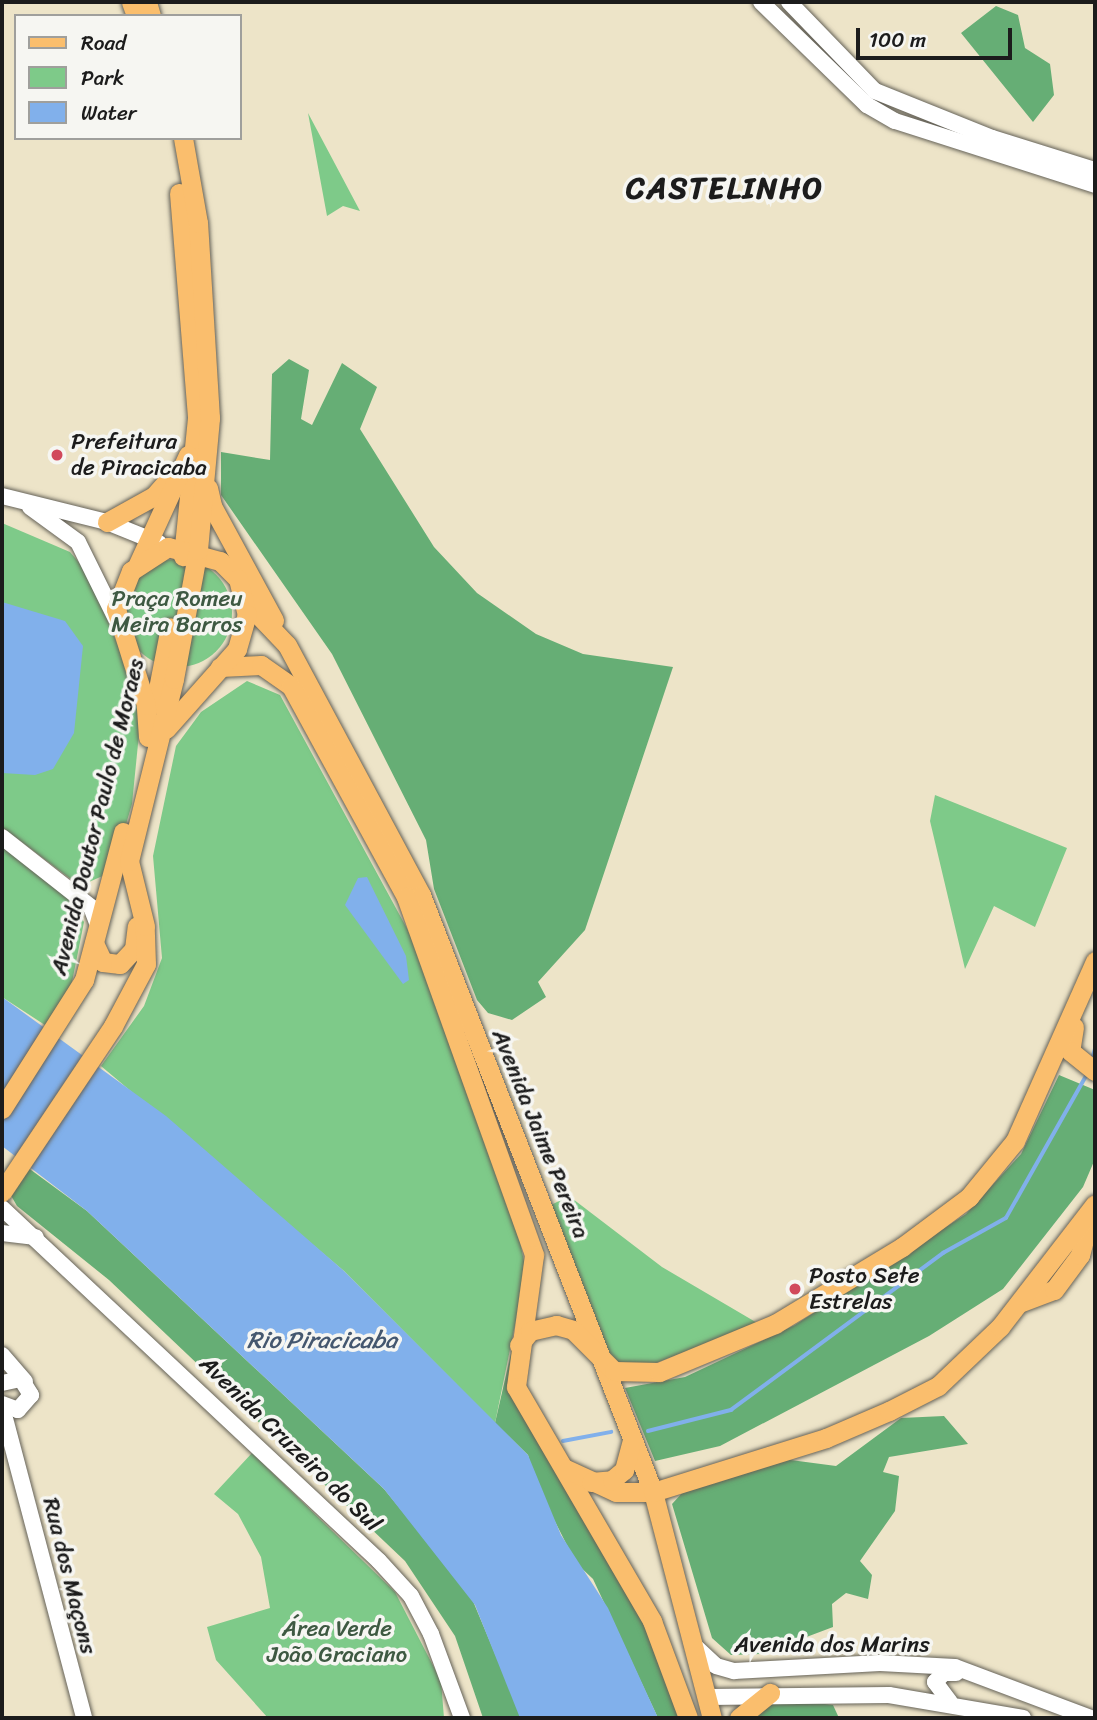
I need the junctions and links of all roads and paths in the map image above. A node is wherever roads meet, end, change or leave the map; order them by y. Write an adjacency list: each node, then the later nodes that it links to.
1 (761, 2): 6 (street)
2 (789, 2): 5 (street)
3 (170, 140): 7 (main road, Avenida Doutor Paulo de Moraes)
4 (183, 140): 8 (main road, Avenida Doutor Paulo de Moraes)
5 (1095, 170)
6 (1095, 185)
7 (191, 448): 11 (main road); 12 (main road); 13 (main road, Avenida Doutor Paulo de Moraes)
8 (206, 469): 13 (main road, Avenida Doutor Paulo de Moraes); 14 (main road)
9 (2, 496): 10 (street)
10 (22, 502): 11 (street); 17 (street)
11 (107, 522): 12 (street)
12 (148, 539): 13 (street); 15 (main road)
13 (184, 548): 15 (main road); 16 (main road, Avenida Jaime Pereira); 21 (main road, Avenida Doutor Paulo de Moraes)
14 (243, 562): 16 (main road); 18 (main road)
15 (138, 564): 17 (main road)
16 (245, 596): 18 (main road, Avenida Jaime Pereira); 20 (main road)
17 (116, 620): 19 (main road)
18 (288, 645): 39 (main road, Avenida Jaime Pereira)
19 (125, 647): 21 (main road); 22 (main road)
20 (217, 669): 21 (main road, Avenida Jaime Pereira); 22 (main road); 37 (main road, Avenida Jaime Pereira)
21 (168, 677): 22 (main road, Avenida Doutor Paulo de Moraes)
22 (153, 739): 24 (main road, Avenida Doutor Paulo de Moraes); 25 (main road, Avenida Doutor Paulo de Moraes)
23 (2, 837): 25 (street)
24 (135, 894): 25 (main road); 32 (main road, Avenida Doutor Paulo de Moraes)
25 (97, 935): 31 (main road, Avenida Doutor Paulo de Moraes)
26 (1095, 961): 27 (main road)
27 (1080, 997): 28 (main road); 29 (main road)
28 (1084, 1068): 29 (main road); 30 (main road)
29 (1046, 1071): 39 (main road)
30 (1095, 1078)
31 (2, 1109)
32 (7, 1184)
33 (2, 1208): 36 (street, Avenida Cruzeiro do Sul)
34 (1092, 1210): 48 (main road)
35 (2, 1233): 36 (street)
36 (38, 1237): 58 (street, Avenida Cruzeiro do Sul)
37 (518, 1346): 39 (main road); 46 (main road, Avenida Jaime Pereira)
38 (2, 1355): 40 (street)
39 (597, 1357): 44 (main road, Avenida Jaime Pereira)
40 (25, 1381): 41 (street); 43 (street)
41 (2, 1383)
42 (2, 1406): 43 (street); 45 (street, Rua dos Maçons)
43 (23, 1408): 45 (street)
44 (632, 1440): 47 (main road); 48 (main road, Avenida Jaime Pereira)
45 (13, 1443): 57 (street, Rua dos Maçons)
46 (560, 1466): 47 (main road); 49 (main road, Avenida Jaime Pereira)
47 (583, 1480): 48 (main road)
48 (653, 1492): 50 (main road, Avenida Jaime Pereira)
49 (608, 1543): 54 (main road); 59 (main road, Avenida Jaime Pereira)
50 (697, 1648): 51 (street, Avenida dos Marins); 54 (main road, Avenida Jaime Pereira)
51 (983, 1674): 52 (street, Avenida dos Marins); 55 (street)
52 (1010, 1684): 56 (street); 63 (street, Avenida dos Marins)
53 (770, 1693): 54 (street, Avenida dos Marins); 55 (street, Avenida dos Marins); 61 (main road)
54 (708, 1697): 60 (main road, Avenida Jaime Pereira)
55 (951, 1703): 56 (street, Avenida dos Marins)
56 (981, 1708): 62 (street, Avenida dos Marins)
57 (84, 1718)
58 (462, 1718)
59 (688, 1718)
60 (712, 1718)
61 (739, 1718)
62 (1023, 1718)
63 (1091, 1718)

